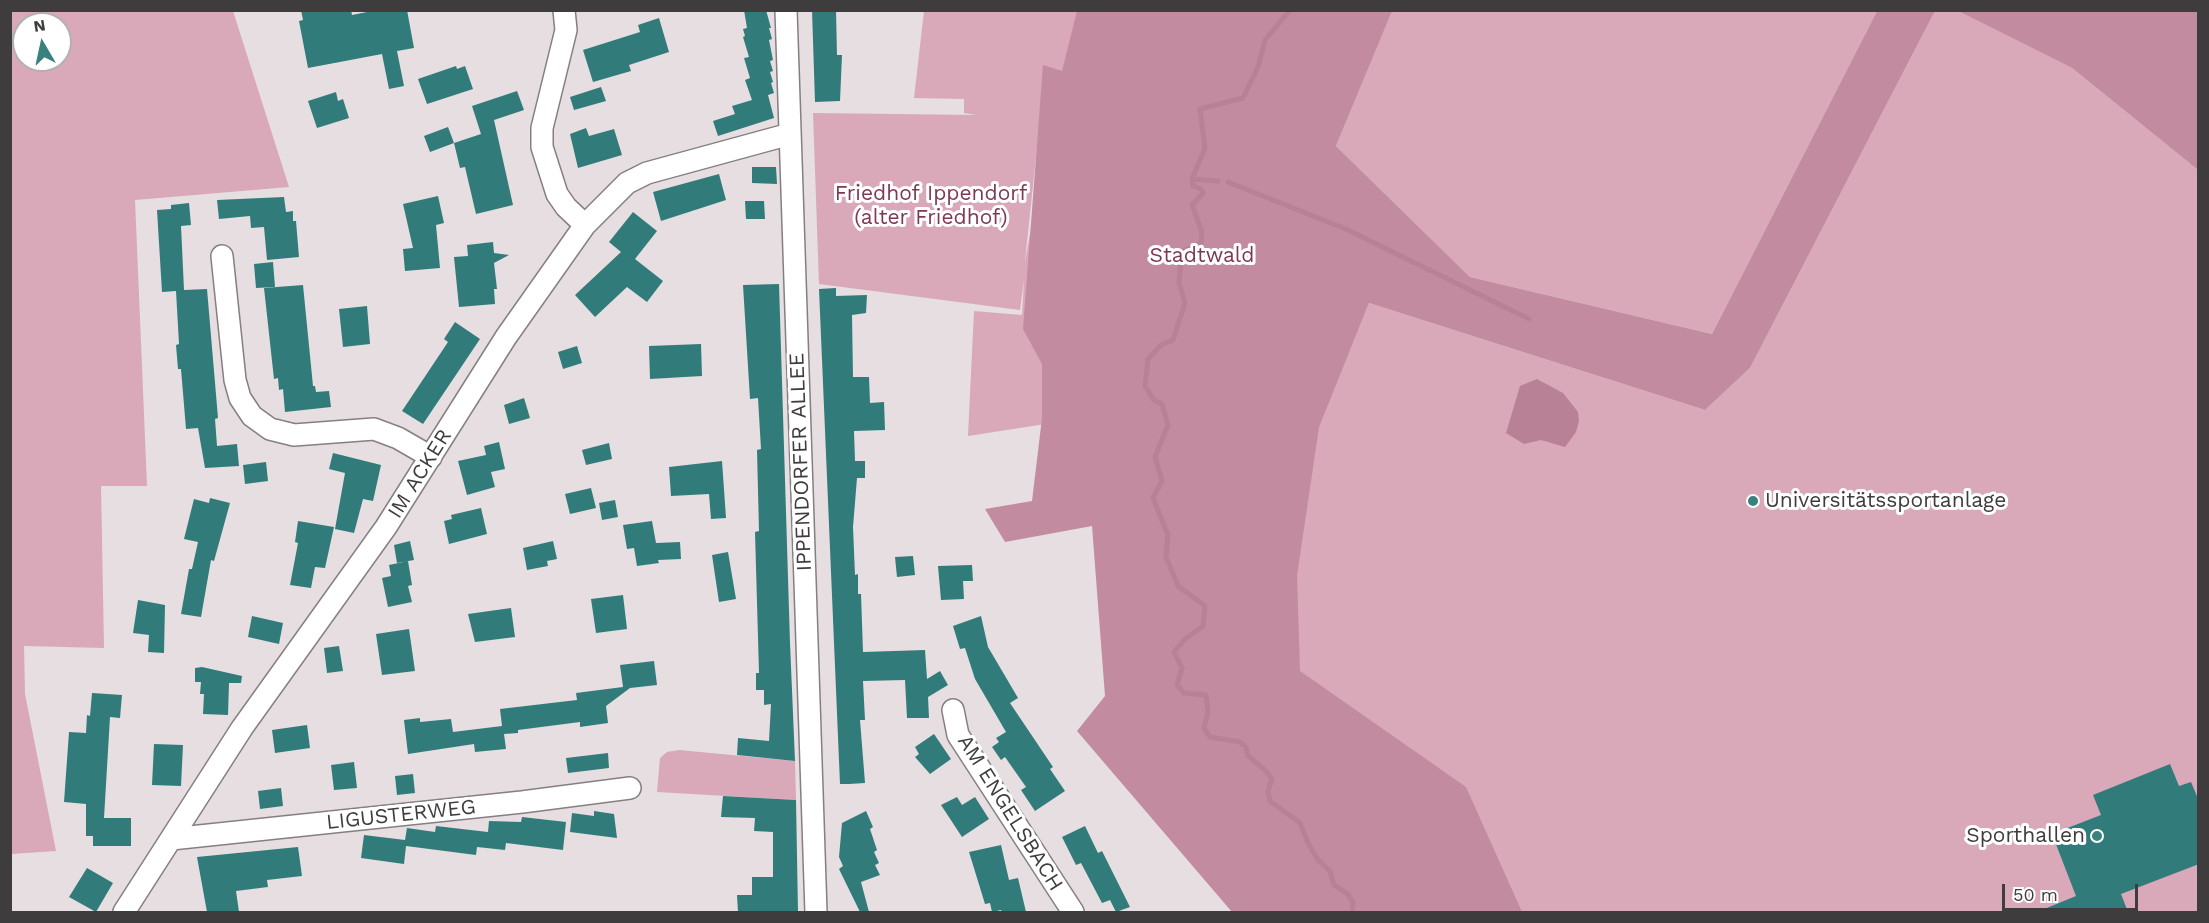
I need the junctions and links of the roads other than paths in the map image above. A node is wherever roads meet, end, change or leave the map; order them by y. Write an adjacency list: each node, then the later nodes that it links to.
1 (564, 10): 4 (street)
2 (786, 10): 3 (street, IPPENDORFER ALLEE)
3 (790, 134): 4 (street, IM ACKER); 11 (street, IPPENDORFER ALLEE)
4 (585, 225): 6 (street, IM ACKER)
5 (222, 256): 6 (street)
6 (431, 457): 9 (street, IM ACKER)
7 (953, 710): 12 (street, AM ENGELSBACH)
8 (630, 788): 9 (street, LIGUSTERWEG)
9 (171, 838): 10 (street, IM ACKER)
10 (124, 912)
11 (816, 912)
12 (1073, 912)

